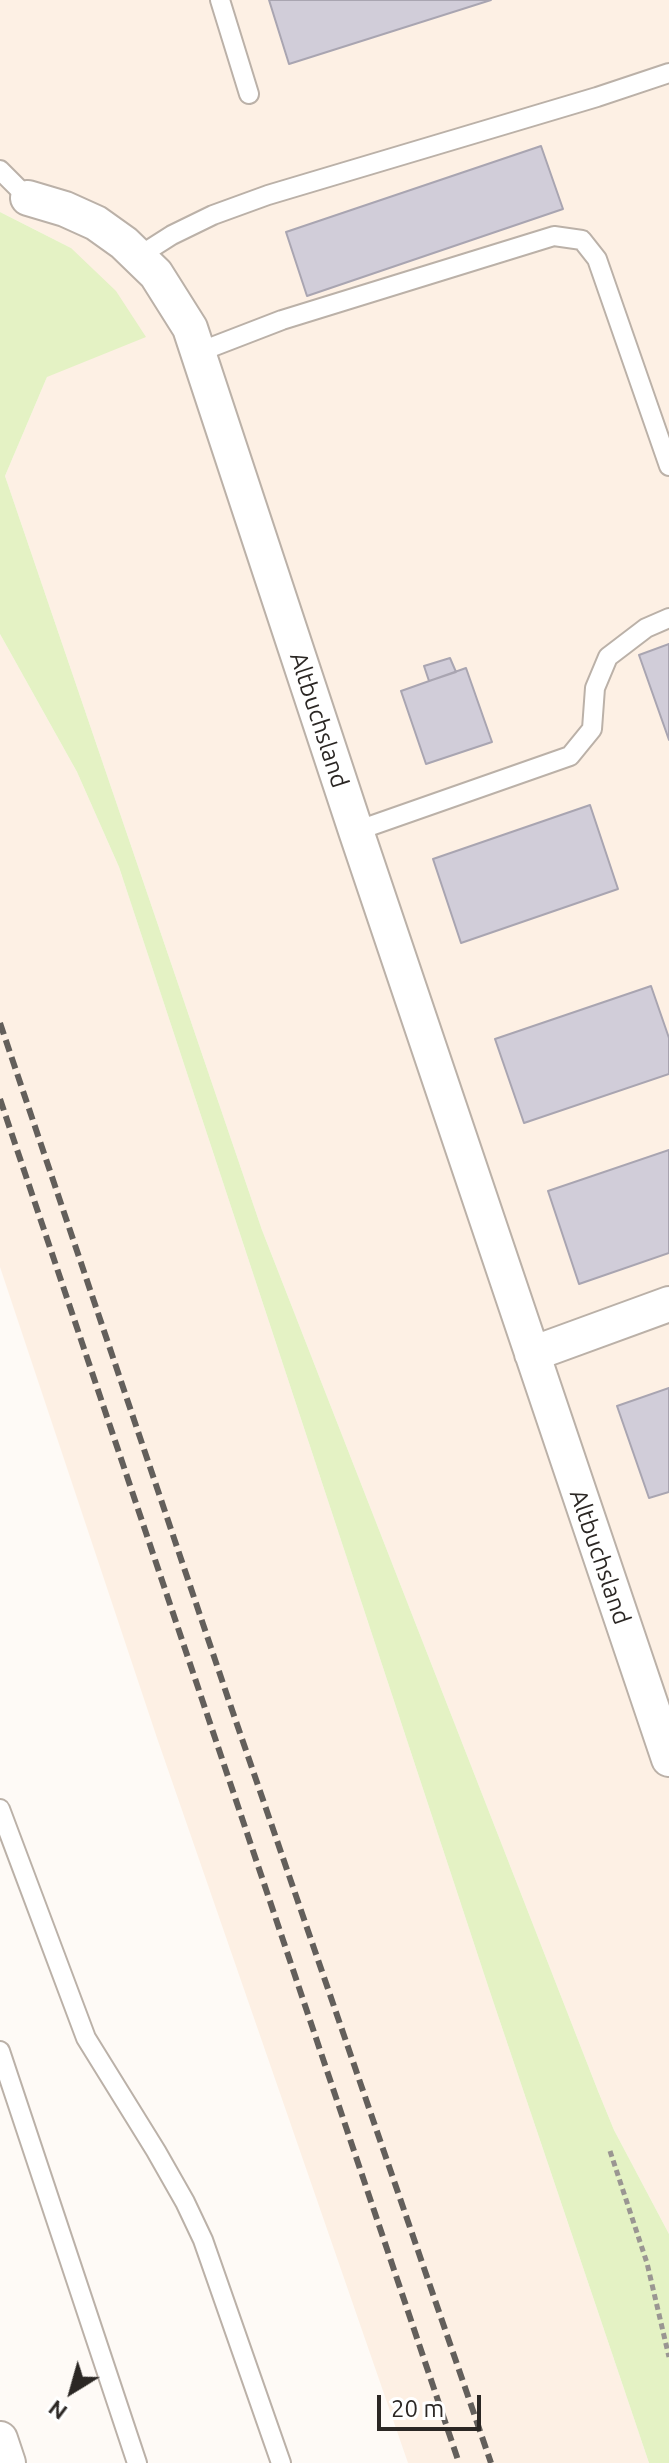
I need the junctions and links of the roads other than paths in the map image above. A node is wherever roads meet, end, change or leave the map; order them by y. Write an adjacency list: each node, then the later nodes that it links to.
1 (220, 0): 3 (lane)
2 (669, 73): 6 (lane)
3 (249, 94)
4 (0, 170): 5 (lane, Altbuchsland)
5 (28, 198): 6 (street, Altbuchsland)
6 (139, 256): 7 (street, Altbuchsland)
7 (199, 352): 8 (lane); 10 (street, Altbuchsland)
8 (669, 466)
9 (669, 618): 10 (lane)
10 (356, 831): 12 (street, Altbuchsland)
11 (669, 1304): 12 (street)
12 (532, 1354): 13 (street, Altbuchsland)
13 (669, 1759)
14 (0, 1809): 19 (lane)
15 (0, 2051): 18 (lane)
16 (0, 2439): 17 (street)
17 (8, 2463)
18 (137, 2463)
19 (281, 2463)

